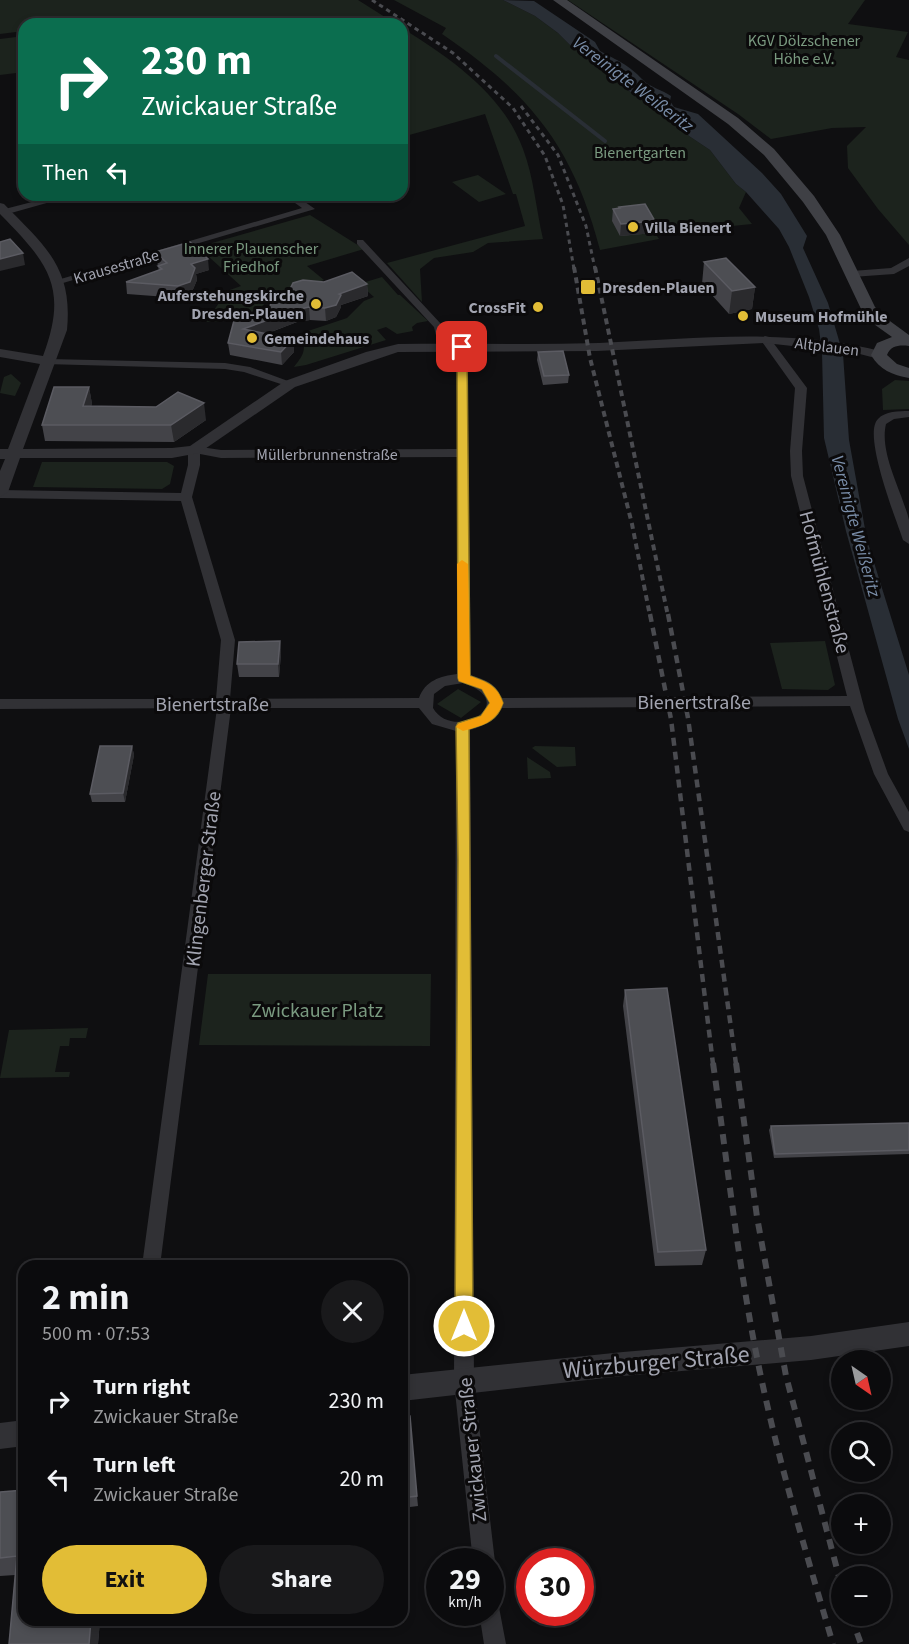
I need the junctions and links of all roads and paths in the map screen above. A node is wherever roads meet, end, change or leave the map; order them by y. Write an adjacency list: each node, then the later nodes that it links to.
1 (558, 0): 7 (main road)
2 (41, 201): 4 (street)
3 (298, 201): 8 (street, Krausestraße)
4 (2, 209): 8 (street)
5 (360, 243): 12 (street)
6 (909, 261): 7 (street)
7 (852, 274): 9 (main road)
8 (60, 281): 16 (street)
9 (877, 319): 11 (main road); 14 (main road)
10 (770, 339): 13 (street, Altplauen); 14 (street, Altplauen); 27 (street, Hofmühlenstraße)
11 (908, 340): 14 (main road)
12 (442, 346): 13 (street, Altplauen); 18 (street, Altplauen)
13 (462, 347): 21 (street)
14 (876, 348): 17 (main road)
15 (0, 353): 16 (street)
16 (49, 362): 18 (street); 22 (street)
17 (909, 373)
18 (290, 384): 20 (street, Altplauen)
19 (909, 414): 25 (street)
20 (194, 450): 21 (street, Müllerbrunnenstraße); 22 (street); 24 (street)
21 (461, 453): 26 (street)
22 (7, 454): 23 (street)
23 (0, 493): 24 (street)
24 (186, 497): 31 (street, Klingenberger Straße)
25 (909, 540)
26 (464, 678): 28 (street); 29 (street)
27 (855, 700): 29 (street, Bienertstraße); 33 (street, Hofmühlenstraße)
28 (424, 703): 31 (street, Bienertstraße); 32 (street)
29 (497, 703): 32 (street)
30 (0, 704): 31 (street, Bienertstraße)
31 (224, 704): 34 (street, Klingenberger Straße)
32 (463, 727): 36 (street, Zwickauer Straße)
33 (909, 826)
34 (152, 1260)
35 (909, 1334): 36 (street, Würzburger Straße)
36 (464, 1382): 37 (street, Würzburger Straße); 40 (street, Zwickauer Straße)
37 (408, 1387)
38 (18, 1433): 39 (street)
39 (0, 1436)
40 (482, 1548)
41 (492, 1626): 42 (street)
42 (495, 1644)

